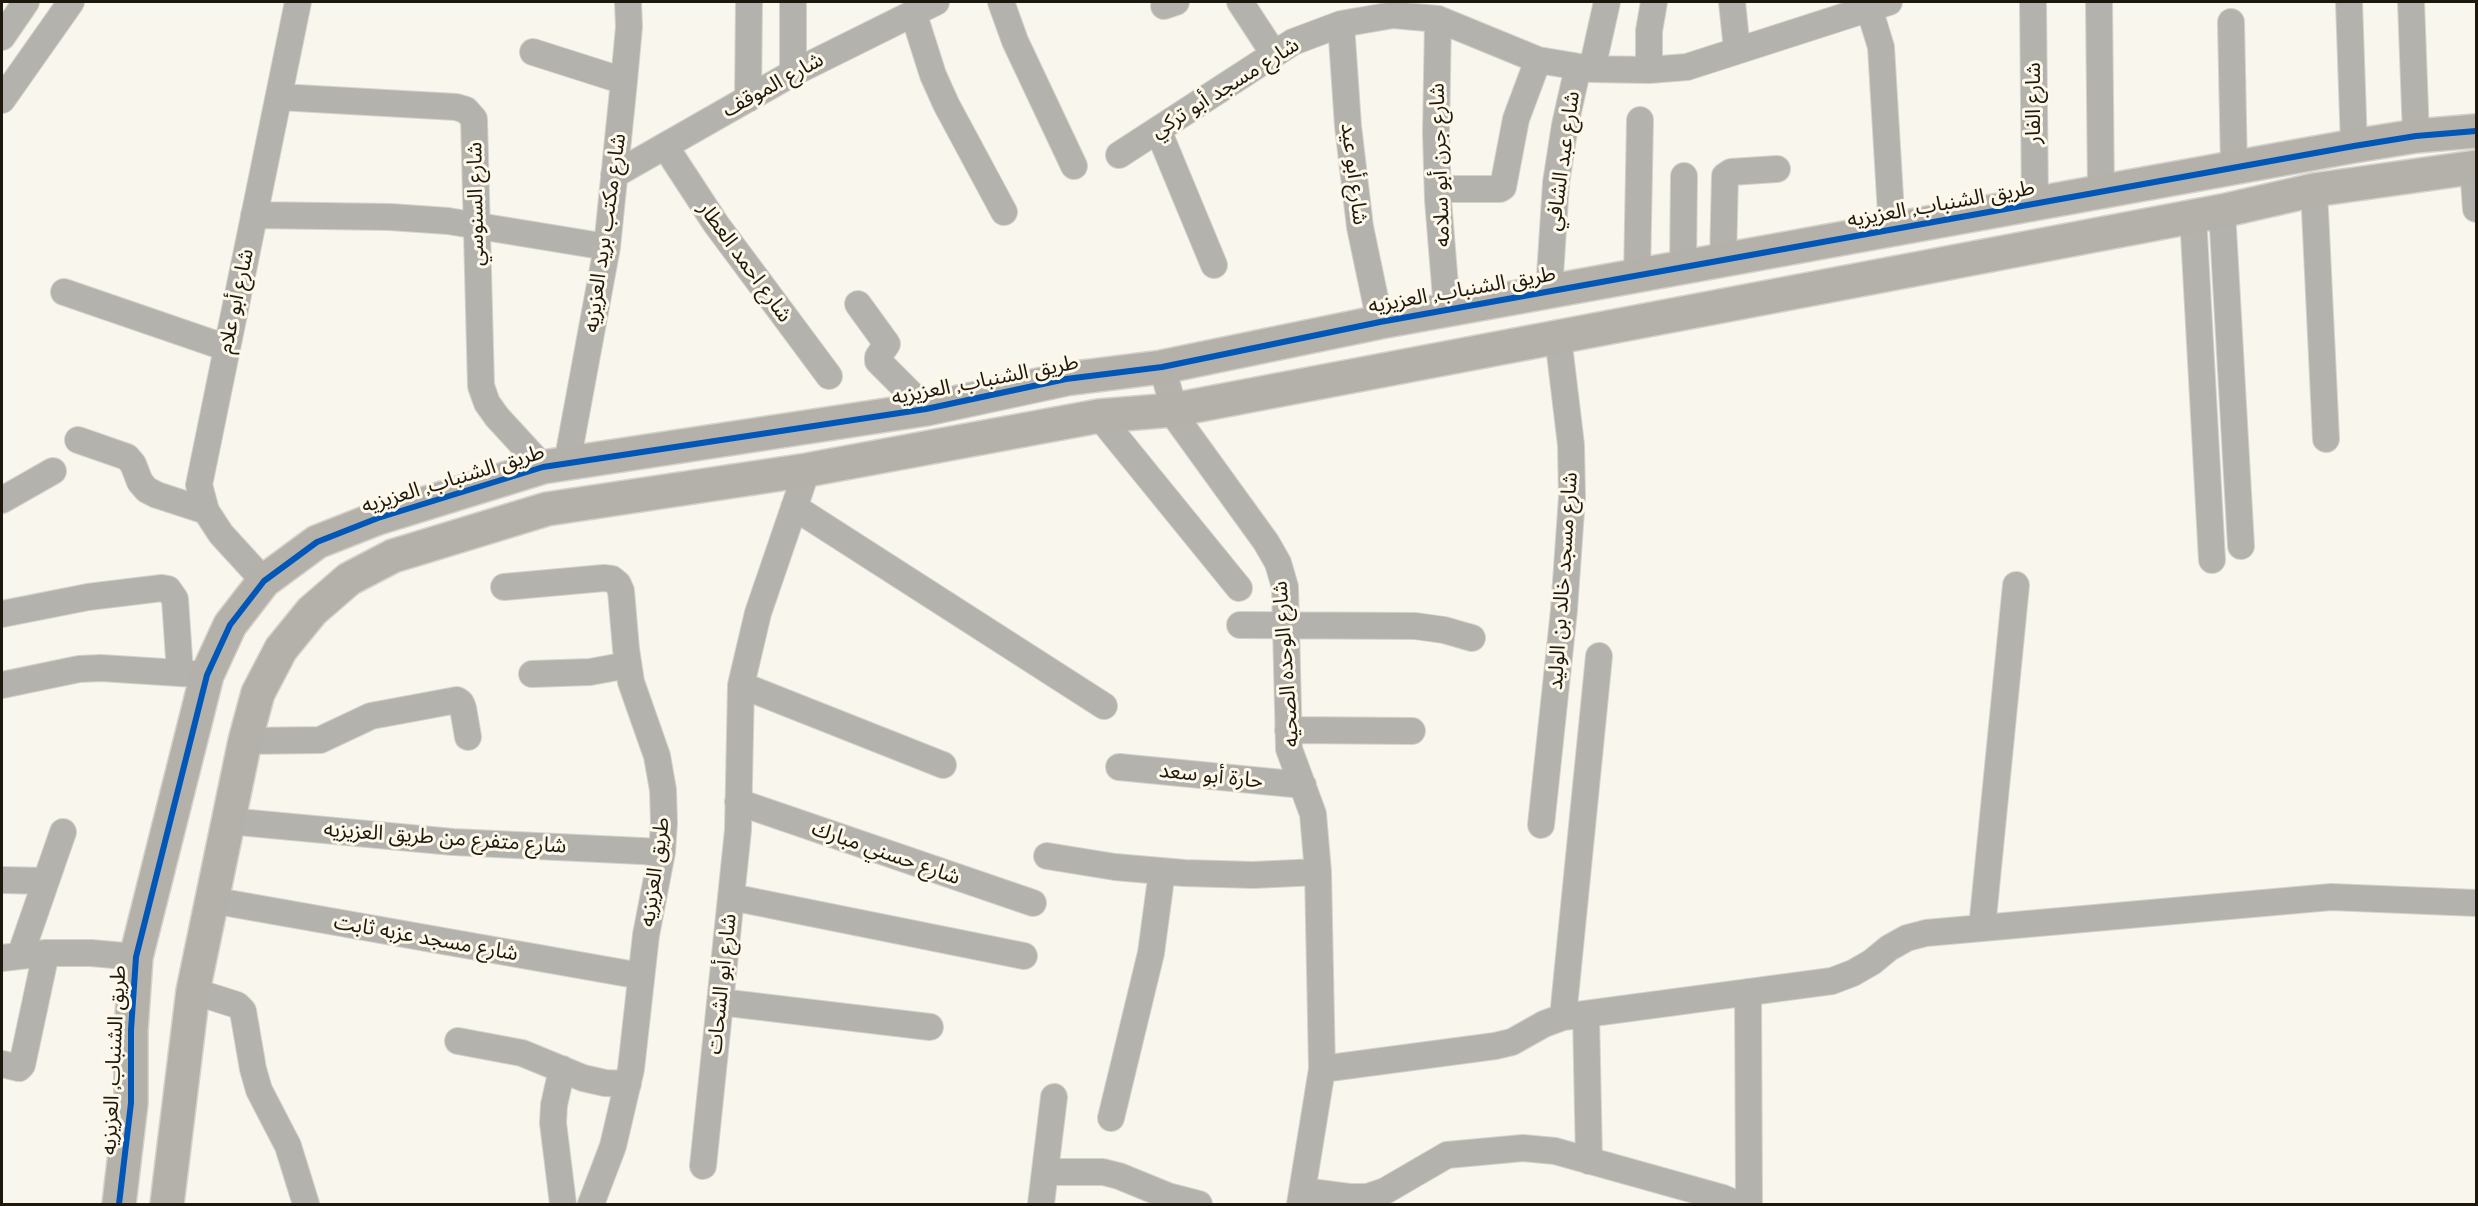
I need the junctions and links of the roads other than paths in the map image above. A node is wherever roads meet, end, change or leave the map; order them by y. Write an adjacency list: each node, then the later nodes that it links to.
1 (26, 2): 22 (street)
2 (71, 2): 33 (street)
3 (298, 2): 31 (street, شارع أبو علام)
4 (628, 2): 30 (street, شارع مكتب بريد العزيزيه)
5 (749, 2): 32 (street)
6 (793, 2): 29 (street)
7 (1001, 2): 41 (street)
8 (1240, 2): 25 (street)
9 (1607, 2): 27 (street, شارع عبد الشافي)
10 (1654, 2): 28 (street)
11 (1732, 2): 23 (street)
12 (2033, 2): 50 (street, شارع الفار)
13 (2100, 2): 49 (street)
14 (2349, 2): 39 (street)
15 (2411, 2): 37 (street)
16 (1879, 5): 23 (street, شارع مسجد أبو تركي); 56 (street)
17 (924, 7): 29 (street, شارع الموقف); 52 (street)
18 (1393, 8): 19 (street, شارع مسجد أبو تركي); 21 (street, شارع مسجد أبو تركي)
19 (1446, 15): 26 (street, شارع مسجد أبو تركي); 47 (street, شارع جرن أبو سلامه)
20 (2231, 22): 43 (street)
21 (1341, 24): 25 (street, شارع مسجد أبو تركي); 66 (street, شارع أبو عيد)
22 (2, 37)
23 (1737, 51): 28 (street, شارع مسجد أبو تركي)
24 (533, 52): 30 (street)
25 (1274, 54): 35 (street, شارع مسجد أبو تركي)
26 (1538, 60): 27 (street, شارع مسجد أبو تركي); 47 (street)
27 (1585, 68): 28 (street, شارع مسجد أبو تركي); 62 (street, شارع عبد الشافي)
28 (1649, 70)
29 (793, 73): 32 (street, شارع الموقف)
30 (624, 81): 45 (street, شارع مكتب بريد العزيزيه)
31 (279, 97): 54 (street, شارع أبو علام); 55 (street, شارع السنوسي)
32 (748, 99): 38 (street, شارع الموقف)
33 (2, 100)
34 (1640, 120): 61 (street)
35 (1158, 130): 40 (street, شارع مسجد أبو تركي); 59 (street)
36 (2476, 131): 37 (street, طريق الشنباب, العزيزيه)
37 (2416, 136): 39 (street, طريق الشنباب, العزيزيه)
38 (665, 146): 45 (street, شارع الموقف); 71 (street, شارع احمد العطار)
39 (2354, 146): 43 (street, طريق الشنباب, العزيزيه)
40 (1119, 155)
41 (1074, 166)
42 (2475, 167): 48 (street); 51 (street)
43 (2234, 168): 49 (street, طريق الشنباب, العزيزيه)
44 (1777, 169): 58 (street)
45 (614, 175): 57 (street, شارع مكتب بريد العزيزيه)
46 (1684, 176): 60 (street)
47 (1438, 189): 65 (street, شارع جرن أبو سلامه)
48 (2314, 190): 53 (street); 76 (street)
49 (2101, 192): 50 (street, طريق الشنباب, العزيزيه)
50 (2035, 204): 56 (street, طريق الشنباب, العزيزيه)
51 (2476, 209)
52 (1004, 212)
53 (2207, 213): 67 (street); 84 (street); 85 (street)
54 (254, 214): 55 (street); 69 (street, شارع أبو علام)
55 (476, 224): 57 (street); 78 (street, شارع السنوسي)
56 (1892, 230): 58 (street, طريق الشنباب, العزيزيه)
57 (607, 247): 78 (street, شارع مكتب بريد العزيزيه)
58 (1723, 260): 60 (street, طريق الشنباب, العزيزيه)
59 (1214, 265)
60 (1683, 268): 61 (street, طريق الشنباب, العزيزيه)
61 (1637, 275): 62 (street, طريق الشنباب, العزيزيه)
62 (1549, 291): 65 (street, طريق الشنباب, العزيزيه)
63 (64, 292): 69 (street)
64 (858, 304): 73 (street)
65 (1447, 310): 66 (street, طريق الشنباب, العزيزيه)
66 (1380, 322): 68 (street, طريق الشنباب, العزيزيه)
67 (1558, 337): 72 (street); 110 (street, شارع مسجد خالد بن الوليد)
68 (1261, 347): 70 (street, طريق الشنباب, العزيزيه); 72 (street)
69 (227, 348): 83 (street, شارع أبو علام)
70 (1162, 367): 73 (street, طريق الشنباب, العزيزيه); 74 (street, شارع الوحده الصحيه)
71 (829, 376)
72 (1271, 391): 74 (street)
73 (926, 409): 78 (street, طريق الشنباب, العزيزيه)
74 (1173, 410): 75 (street); 92 (street, شارع الوحده الصحيه)
75 (1099, 416): 79 (street); 89 (street)
76 (2326, 439)
77 (78, 440): 83 (street)
78 (555, 465): 86 (street, طريق الشنباب, العزيزيه)
79 (807, 470): 82 (street, شارع أبو الشحات); 104 (street)
80 (53, 471): 81 (street)
81 (2, 500)
82 (794, 507): 99 (street, شارع أبو الشحات); 100 (street)
83 (206, 511): 86 (street, شارع أبو علام)
84 (2241, 546)
85 (2212, 560)
86 (264, 581): 96 (street, طريق الشنباب, العزيزيه)
87 (2016, 585): 122 (street)
88 (504, 588): 95 (street, طريق العزيزيه)
89 (1239, 588)
90 (2, 614): 96 (street)
91 (1240, 625): 92 (street)
92 (1286, 625): 93 (street); 101 (street, شارع الوحده الصحيه)
93 (1473, 638)
94 (1599, 656): 131 (street)
95 (628, 665): 97 (street); 112 (street, طريق العزيزيه)
96 (193, 674): 98 (street); 126 (street, طريق الشنباب, العزيزيه)
97 (532, 674)
98 (2, 685)
99 (741, 685): 105 (street); 108 (street, شارع أبو الشحات)
100 (1104, 706)
101 (1288, 730): 102 (street); 107 (street, شارع الوحده الصحيه)
102 (1412, 731)
103 (468, 737): 104 (street)
104 (245, 741): 109 (street)
105 (944, 765)
106 (1119, 767): 107 (street, حارة أبو سعد)
107 (1303, 785): 115 (street, شارع الوحده الصحيه)
108 (738, 802): 118 (street, شارع أبو الشحات); 120 (street, شارع حسني مبارك)
109 (228, 821): 112 (street, شارع متفرع من طريق العزيزيه); 119 (street)
110 (1541, 825)
111 (63, 832): 117 (street)
112 (662, 852): 127 (street, طريق العزيزيه)
113 (1047, 856): 114 (street)
114 (1162, 871): 115 (street); 139 (street)
115 (1318, 872): 136 (street, شارع الوحده الصحيه)
116 (2, 880): 117 (street)
117 (46, 881): 125 (street)
118 (731, 897): 124 (street); 130 (street, شارع أبو الشحات)
119 (211, 900): 127 (street, شارع مسجد عزبه ثابت); 128 (street)
120 (1033, 903)
121 (2476, 903): 122 (street)
122 (1982, 928): 129 (street)
123 (46, 953): 125 (street); 126 (street); 134 (street)
124 (1024, 956)
125 (11, 957)
126 (136, 957): 145 (street, طريق الشنباب, العزيزيه)
127 (641, 976): 137 (street, طريق العزيزيه)
128 (193, 991): 146 (street); 147 (street)
129 (1748, 992): 131 (street); 152 (street)
130 (720, 1002): 132 (street); 141 (street, شارع أبو الشحات)
131 (1574, 1016): 136 (street); 140 (street)
132 (930, 1028)
133 (458, 1041): 135 (street)
134 (2, 1064)
135 (562, 1069): 137 (street); 148 (street)
136 (1322, 1069): 143 (street, شارع الوحده الصحيه)
137 (628, 1084): 149 (street, طريق العزيزيه)
138 (1054, 1097): 142 (street)
139 (1111, 1119)
140 (1589, 1161): 143 (street); 151 (street)
141 (703, 1166)
142 (1045, 1172): 144 (street); 150 (street)
143 (1302, 1198)
144 (1190, 1203)
145 (119, 1204)
146 (167, 1204)
147 (306, 1204)
148 (563, 1204)
149 (591, 1204)
150 (1041, 1204)
151 (1737, 1204)
152 (1749, 1204)

